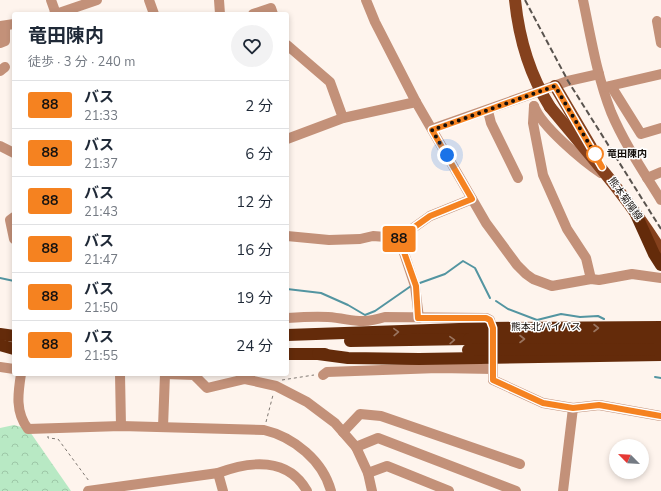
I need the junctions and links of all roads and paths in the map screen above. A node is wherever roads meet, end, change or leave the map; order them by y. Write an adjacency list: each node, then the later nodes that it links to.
1 (51, 0): 8 (street)
2 (149, 0): 10 (street)
3 (219, 0): 11 (street)
4 (366, 0): 24 (street)
5 (515, 0): 33 (main road, 熊本菊陽線, bridge)
6 (582, 0): 19 (street)
7 (91, 1): 9 (street)
8 (54, 12)
9 (61, 12)
10 (153, 12)
11 (220, 12)
12 (259, 12): 13 (street)
13 (272, 12)
14 (657, 21): 17 (street)
15 (6, 25): 16 (street)
16 (0, 43)
17 (661, 43)
18 (289, 47): 27 (street)
19 (599, 74): 21 (street); 22 (street)
20 (661, 74): 22 (street)
21 (555, 86): 23 (street); 33 (main road)
22 (607, 87): 28 (street); 36 (street)
23 (530, 94): 25 (street); 26 (street)
24 (416, 102): 27 (street); 29 (street)
25 (534, 106): 37 (street); 48 (street)
26 (488, 111): 29 (street); 35 (street)
27 (343, 118): 30 (street)
28 (661, 128)
29 (432, 130): 38 (street)
30 (289, 138)
31 (0, 146): 32 (street)
32 (12, 151)
33 (602, 167): 37 (main road, 熊本菊陽線)
34 (661, 172): 36 (street)
35 (518, 178)
36 (647, 178): 39 (street)
37 (611, 180): 40 (main road, 熊本菊陽線)
38 (472, 199): 44 (street); 48 (street)
39 (661, 200)
40 (635, 212): 45 (main road, 熊本菊陽線); 46 (highway)
41 (12, 218): 42 (street)
42 (12, 230)
43 (289, 236): 44 (street)
44 (399, 238): 50 (street)
45 (661, 251)
46 (661, 265)
47 (661, 278): 48 (street)
48 (591, 279)
49 (289, 318): 50 (street)
50 (418, 318): 52 (street)
51 (661, 327): 52 (highway, one-way to 51)
52 (493, 328): 54 (highway, one-way to 52); 65 (street)
53 (0, 334): 55 (highway)
54 (289, 335)
55 (12, 336)
56 (661, 339): 59 (highway, 熊本北バイパス, one-way to 56, bridge)
57 (289, 342): 59 (highway, 熊本北バイパス, one-way to 59)
58 (0, 345): 60 (highway)
59 (468, 345): 61 (highway, 熊本北バイパス, bridge); 63 (highway, 熊本北バイパス)
60 (12, 348)
61 (661, 349)
62 (289, 354): 63 (highway, 熊本北バイパス)
63 (318, 354): 65 (highway)
64 (661, 355): 65 (highway)
65 (493, 363): 68 (street); 74 (street)
66 (0, 367): 67 (street)
67 (12, 369)
68 (323, 375): 73 (path)
69 (21, 376): 78 (street)
70 (120, 376): 76 (street)
71 (166, 376): 77 (street)
72 (195, 376): 73 (street)
73 (276, 386): 79 (path); 80 (street)
74 (573, 408): 75 (street); 86 (street)
75 (661, 416)
76 (120, 426): 77 (street); 78 (street)
77 (163, 427): 79 (street)
78 (47, 429): 85 (path)
79 (264, 430): 89 (street)
80 (343, 432): 81 (street); 82 (street)
81 (356, 447): 84 (street); 92 (street)
82 (520, 464)
83 (218, 473): 85 (street); 87 (street); 88 (street)
84 (368, 473): 90 (street); 91 (street)
85 (91, 490)
86 (562, 490)
87 (223, 491)
88 (307, 491)
89 (331, 491)
90 (372, 491)
91 (449, 491)
92 (516, 491)

